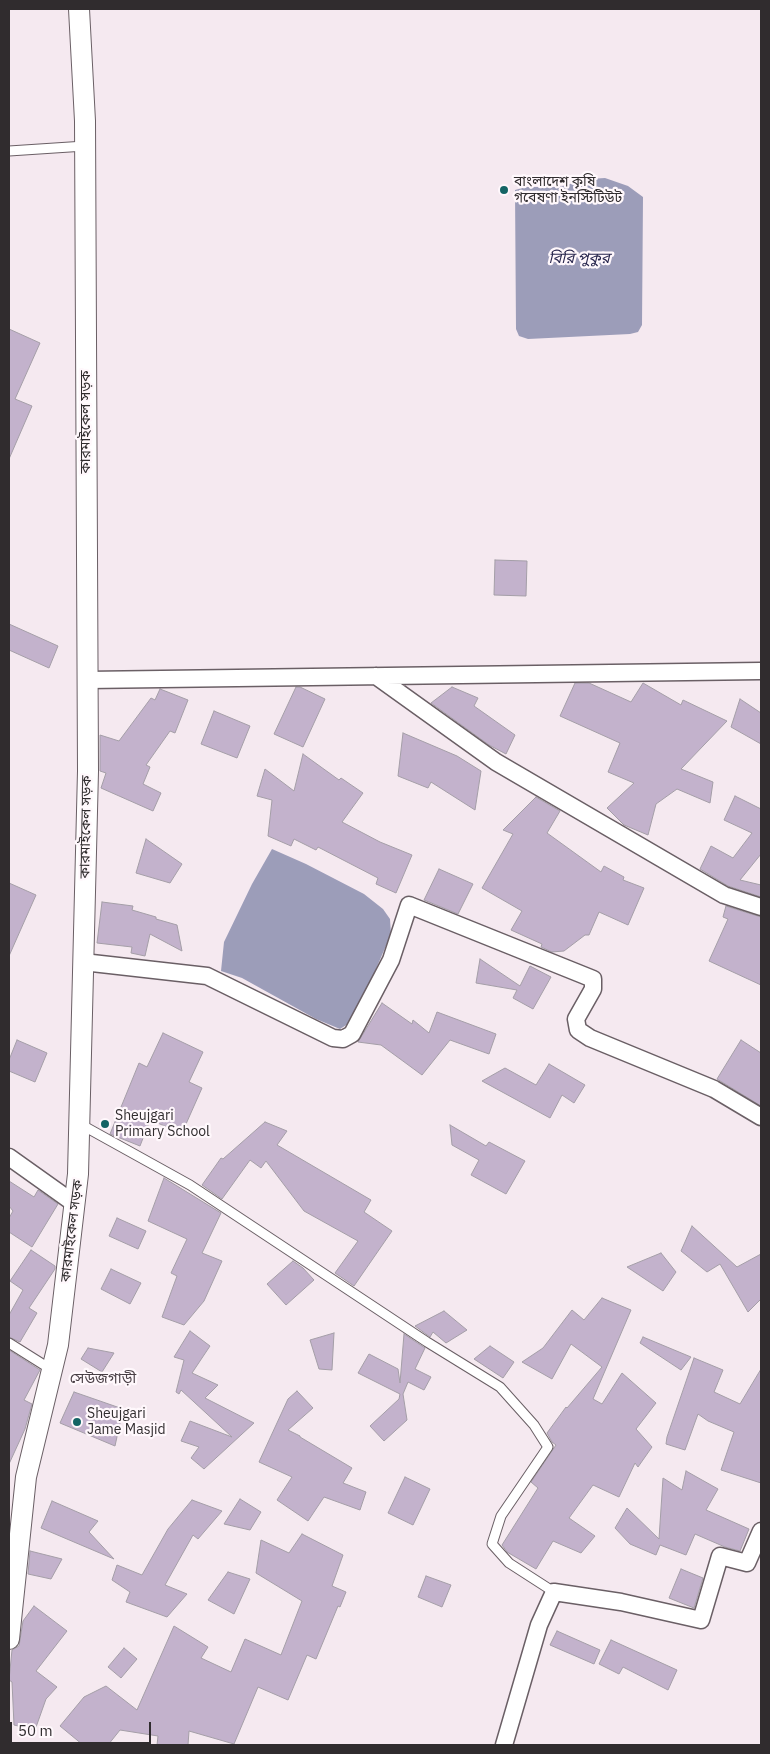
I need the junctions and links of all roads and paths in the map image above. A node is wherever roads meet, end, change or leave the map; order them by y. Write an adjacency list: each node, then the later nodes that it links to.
1 (79, 9): 2 (street, কারমাইকেল সড়ক)
2 (85, 146): 3 (lane); 6 (street, কারমাইকেল সড়ক)
3 (9, 151)
4 (761, 671): 5 (street)
5 (376, 676): 6 (street); 7 (street)
6 (87, 680): 8 (street, কারমাইকেল সড়ক)
7 (761, 907)
8 (83, 962): 9 (street); 10 (street, কারমাইকেল সড়ক)
9 (761, 1117)
10 (80, 1124): 12 (street, কারমাইকেল সড়ক); 16 (lane)
11 (9, 1157): 12 (street)
12 (75, 1204): 14 (street, কারমাইকেল সড়ক)
13 (9, 1343): 14 (lane)
14 (52, 1370): 17 (street, কারমাইকেল সড়ক)
15 (761, 1531): 16 (street)
16 (554, 1592): 18 (street)
17 (9, 1639)
18 (504, 1745)

